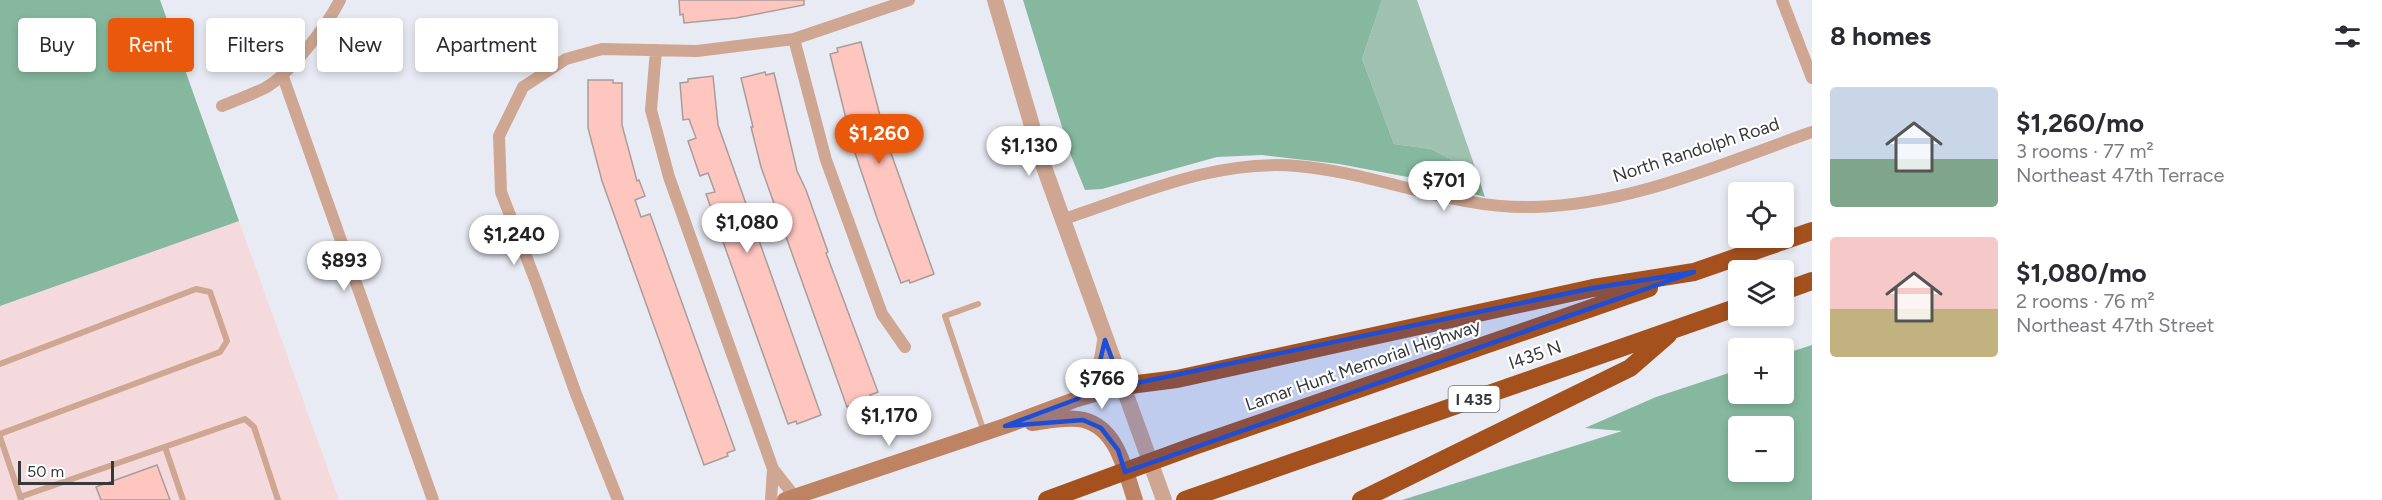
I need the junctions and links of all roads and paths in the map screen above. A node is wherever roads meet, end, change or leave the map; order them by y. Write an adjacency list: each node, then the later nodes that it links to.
1 (909, 0): 5 (street)
2 (994, 0): 11 (street)
3 (1782, 0): 8 (street)
4 (335, 2): 7 (street)
5 (794, 39): 6 (street); 20 (street)
6 (656, 50): 28 (street); 34 (street)
7 (282, 74): 9 (street); 33 (street)
8 (1812, 78)
9 (222, 106)
10 (1812, 132): 11 (street, North Randolph Road)
11 (1064, 219): 19 (street)
12 (1812, 231): 13 (highway)
13 (1694, 272): 22 (highway); 36 (highway, Lamar Hunt Memorial Highway)
14 (1812, 281): 15 (highway)
15 (1794, 287)
16 (978, 304): 25 (lane)
17 (1728, 310): 18 (highway, I435 N / I 435)
18 (1677, 328): 39 (highway, I435 N / I 435); 40 (highway)
19 (1105, 340): 22 (street); 23 (street)
20 (905, 347)
21 (0, 364): 26 (lane)
22 (1122, 386): 23 (main road); 38 (street)
23 (1077, 399): 24 (main road)
24 (1005, 426): 25 (main road); 37 (main road)
25 (985, 433): 29 (main road)
26 (0, 436): 30 (lane)
27 (165, 447): 30 (lane); 31 (lane); 32 (lane)
28 (773, 470): 29 (street); 35 (street)
29 (790, 498)
30 (21, 499)
31 (183, 500)
32 (278, 500)
33 (433, 500)
34 (618, 500)
35 (771, 500)
36 (1047, 500)
37 (1135, 500)
38 (1164, 500)
39 (1185, 500)
40 (1361, 500)

